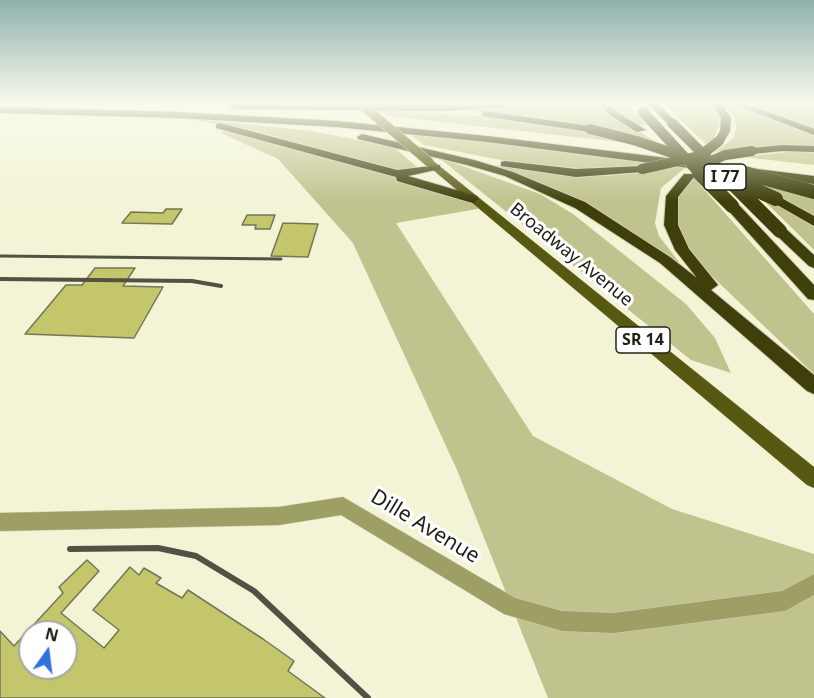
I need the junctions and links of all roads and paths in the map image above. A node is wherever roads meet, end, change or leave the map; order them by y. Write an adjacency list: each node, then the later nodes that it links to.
1 (265, 137): 12 (highway)
2 (362, 137): 10 (highway, bridge); 21 (highway)
3 (400, 137): 13 (main road, Broadway Avenue / SR 14, bridge)
4 (464, 137): 15 (highway)
5 (546, 137): 14 (highway)
6 (620, 137): 18 (highway, bridge)
7 (654, 137): 16 (highway, bridge)
8 (664, 137): 20 (highway, I 77, bridge)
9 (686, 137): 19 (highway, I 77, bridge)
10 (722, 137)
11 (814, 149): 21 (highway, bridge)
12 (359, 164): 13 (highway); 17 (highway)
13 (432, 164): 17 (main road, Broadway Avenue / SR 14)
14 (814, 169)
15 (814, 180)
16 (814, 192)
17 (472, 199): 23 (main road, Broadway Avenue / SR 14)
18 (814, 222)
19 (814, 262)
20 (814, 295)
21 (793, 367): 22 (highway)
22 (814, 386)
23 (814, 479)
24 (0, 522): 25 (street, Dille Avenue)
25 (814, 584)

